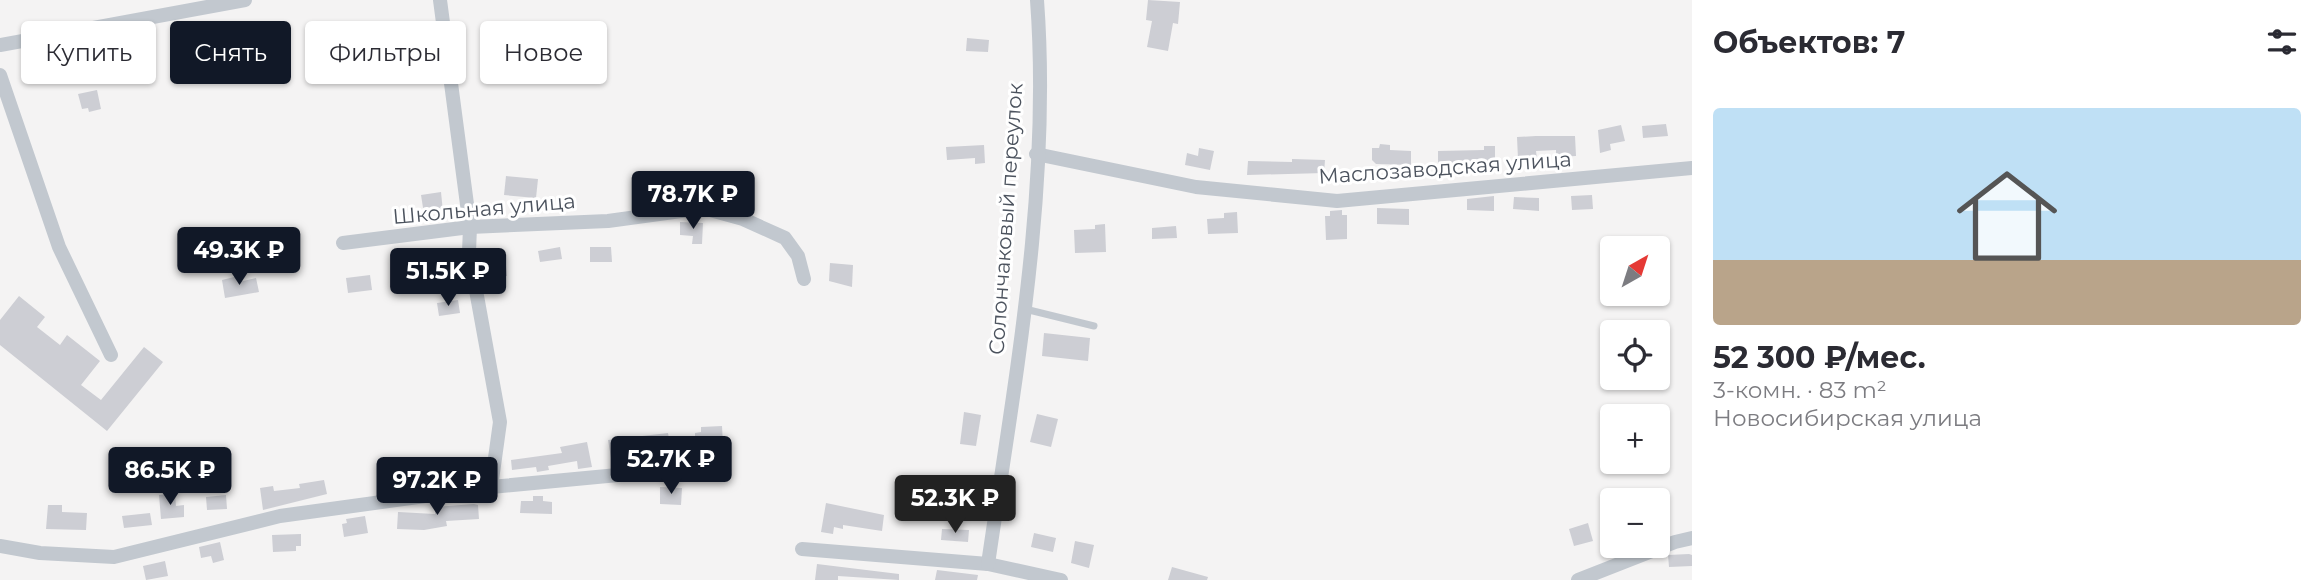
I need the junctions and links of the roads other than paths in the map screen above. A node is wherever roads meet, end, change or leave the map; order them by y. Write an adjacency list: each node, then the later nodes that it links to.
1 (245, 0): 4 (street)
2 (440, 0): 8 (street)
3 (1037, 0): 6 (street, Солончаковый переулок)
4 (0, 45)
5 (0, 75): 13 (street)
6 (1036, 154): 7 (street, Маслозаводская улица); 11 (street, Солончаковый переулок)
7 (1692, 169)
8 (470, 227): 9 (street, Школьная улица); 10 (street, Школьная улица); 15 (street)
9 (343, 243)
10 (804, 279)
11 (1025, 309): 12 (lane); 19 (street, Солончаковый переулок)
12 (1094, 326)
13 (111, 355)
14 (710, 463): 15 (street)
15 (491, 487): 17 (street)
16 (1692, 538): 21 (street)
17 (0, 546)
18 (802, 549): 19 (street)
19 (988, 564): 20 (street)
20 (1060, 580)
21 (1578, 580)

